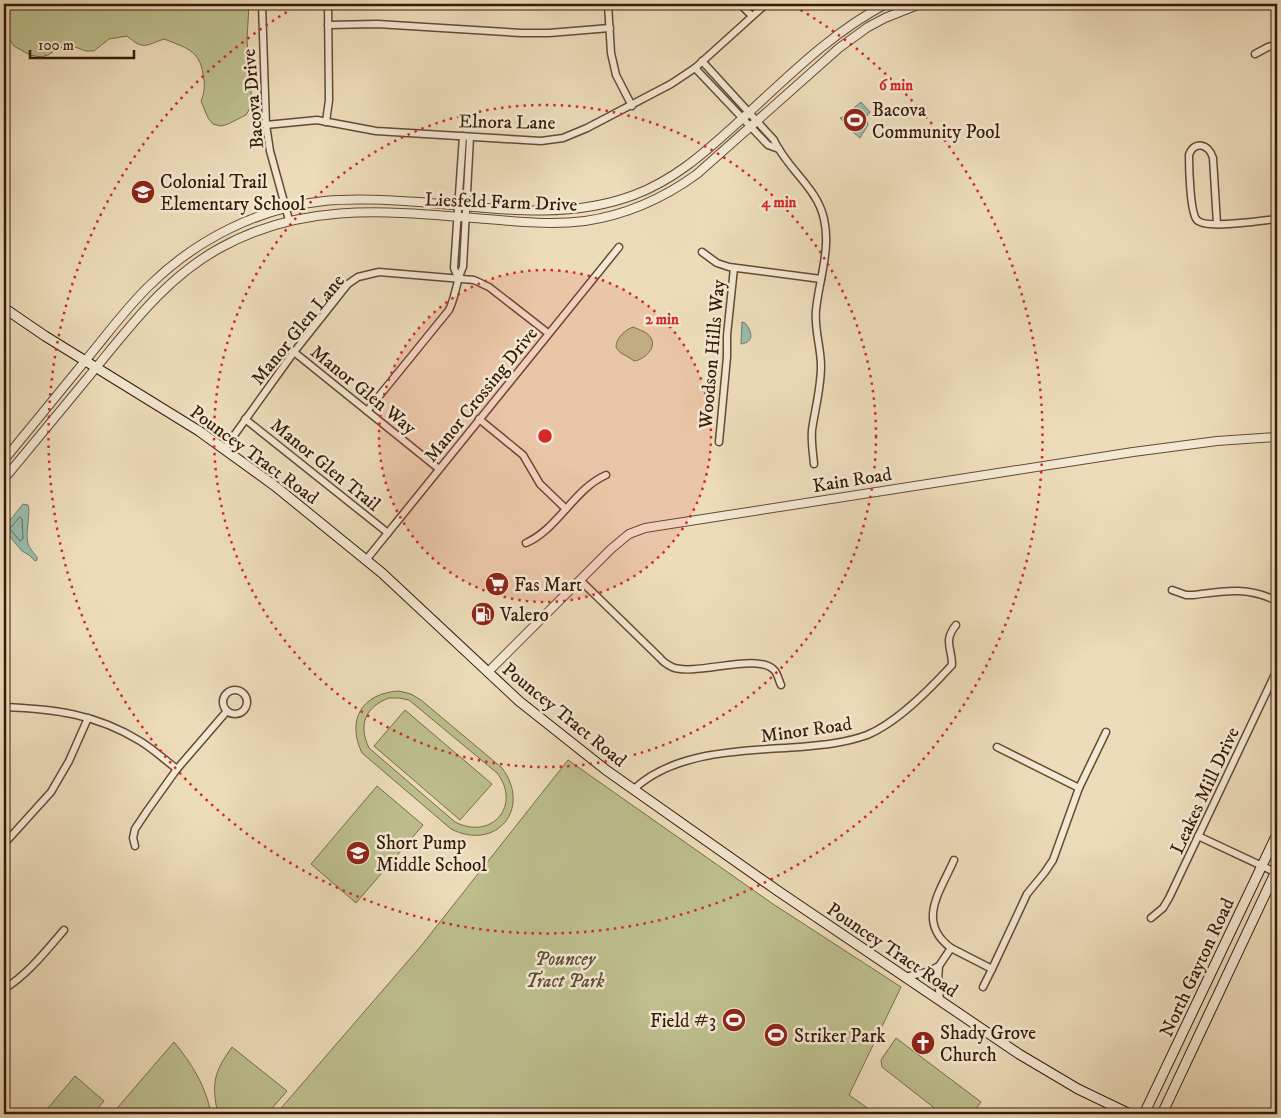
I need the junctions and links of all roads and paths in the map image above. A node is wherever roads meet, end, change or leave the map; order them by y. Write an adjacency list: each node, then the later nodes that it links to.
1 (262, 4): 21 (street, Bacova Drive)
2 (328, 4): 10 (street)
3 (608, 4): 11 (street)
4 (740, 4): 9 (street)
5 (766, 4): 9 (street, Elnora Lane)
6 (886, 4): 8 (street, Liesfeld Farm Drive)
7 (920, 4): 20 (street, Liesfeld Farm Drive)
8 (872, 7): 17 (street, Liesfeld Farm Drive)
9 (752, 16): 14 (street, Elnora Lane)
10 (328, 25): 11 (street); 19 (street)
11 (610, 28): 16 (street)
12 (1277, 45): 13 (street)
13 (1255, 54)
14 (702, 61): 15 (street, Elnora Lane); 17 (street)
15 (695, 68): 16 (street, Elnora Lane); 18 (street)
16 (632, 106): 23 (street, Elnora Lane)
17 (749, 112): 18 (street, Liesfeld Farm Drive); 20 (street)
18 (742, 118): 22 (street); 25 (street, Liesfeld Farm Drive)
19 (326, 122): 21 (street, Elnora Lane); 23 (street, Elnora Lane)
20 (757, 122): 22 (street, Liesfeld Farm Drive); 24 (street)
21 (266, 125): 26 (street, Bacova Drive)
22 (751, 128): 24 (street); 27 (street, Liesfeld Farm Drive)
23 (466, 136): 25 (street)
24 (779, 149): 35 (street)
25 (462, 206): 26 (street, Liesfeld Farm Drive); 27 (street)
26 (286, 208): 29 (street, Bacova Drive); 39 (street, Liesfeld Farm Drive)
27 (461, 217): 29 (street, Liesfeld Farm Drive); 34 (street)
28 (1277, 219): 30 (street)
29 (289, 220): 40 (street, Liesfeld Farm Drive)
30 (1218, 224): 30 (street)
31 (619, 247): 37 (street, Manor Crossing Drive)
32 (702, 252): 33 (street)
33 (734, 268): 35 (street); 45 (street, Woodson Hills Way)
34 (458, 278): 37 (street, Manor Glen Lane); 38 (street, Manor Glen Lane); 41 (street)
35 (821, 279): 48 (street)
36 (4, 308): 39 (main road, Pouncey Tract Road)
37 (548, 333): 43 (street, Manor Crossing Drive)
38 (294, 352): 41 (street, Manor Glen Way); 42 (street, Manor Glen Lane)
39 (86, 360): 40 (main road, Pouncey Tract Road); 47 (street, Liesfeld Farm Drive)
40 (97, 366): 46 (main road, Pouncey Tract Road); 51 (street, Liesfeld Farm Drive)
41 (368, 411): 49 (street, Manor Glen Way)
42 (245, 419): 46 (street, Manor Glen Lane); 53 (street, Manor Glen Trail)
43 (479, 419): 49 (street, Manor Crossing Drive); 52 (street)
44 (1277, 437): 56 (street, Kain Road)
45 (719, 442)
46 (225, 448): 55 (main road, Pouncey Tract Road)
47 (4, 460)
48 (814, 464)
49 (439, 469): 53 (street, Manor Crossing Drive)
50 (606, 475): 52 (street)
51 (4, 479)
52 (566, 509): 54 (street)
53 (388, 533): 55 (street, Manor Crossing Drive)
54 (526, 543)
55 (366, 560): 61 (main road, Pouncey Tract Road)
56 (580, 580): 61 (street, Kain Road); 62 (street)
57 (1172, 590): 58 (street)
58 (1277, 601)
59 (956, 625): 70 (street, Minor Road)
60 (1277, 670): 72 (street, Leakes Mill Drive)
61 (488, 672): 70 (main road, Pouncey Tract Road)
62 (781, 685)
63 (4, 708): 65 (street)
64 (227, 710): 68 (street)
65 (88, 718): 68 (street); 73 (street)
66 (1106, 732): 69 (street)
67 (997, 747): 69 (street)
68 (178, 769): 74 (street)
69 (1079, 788): 82 (street)
70 (634, 789): 83 (main road, Pouncey Tract Road)
71 (1277, 834): 76 (main road, North Gayton Road)
72 (1198, 836): 76 (street); 78 (street, Leakes Mill Drive)
73 (4, 844)
74 (135, 846)
75 (954, 860): 80 (street)
76 (1262, 866): 77 (street); 88 (main road, North Gayton Road)
77 (1277, 871): 89 (main road, North Gayton Road)
78 (1151, 918)
79 (64, 930): 85 (street)
80 (951, 948): 81 (street); 82 (street)
81 (939, 966): 83 (street); 86 (street)
82 (992, 969): 84 (street)
83 (905, 978): 86 (main road, Pouncey Tract Road)
84 (983, 987)
85 (4, 989)
86 (940, 1001): 87 (main road, Pouncey Tract Road)
87 (1130, 1114)
88 (1144, 1114)
89 (1162, 1114)

